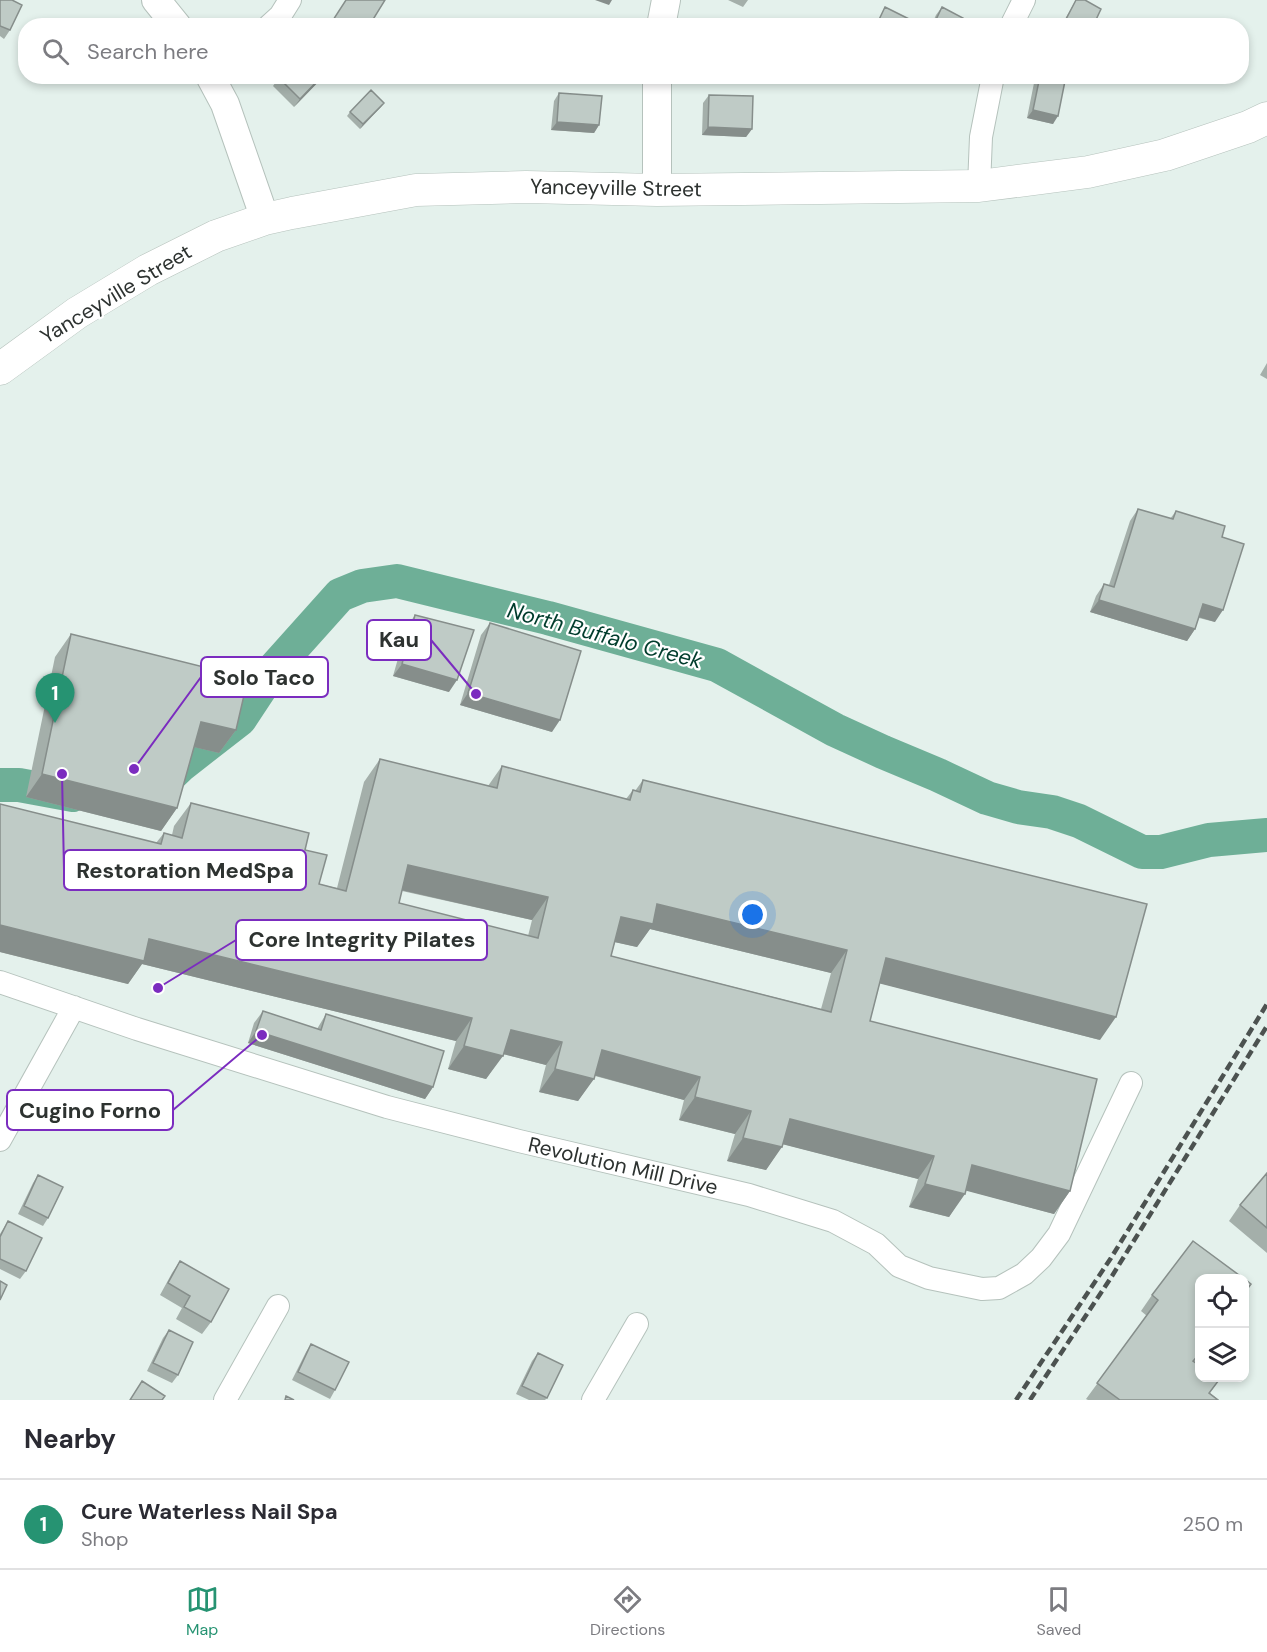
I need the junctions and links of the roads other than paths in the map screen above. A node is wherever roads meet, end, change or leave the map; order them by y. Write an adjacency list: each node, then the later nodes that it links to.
1 (156, 0): 5 (street)
2 (290, 0): 6 (street)
3 (666, 0): 7 (street)
4 (1024, 0): 8 (street)
5 (171, 18)
6 (277, 18)
7 (663, 18)
8 (1015, 18)
9 (214, 84): 15 (street)
10 (657, 84): 14 (street)
11 (991, 84): 13 (street)
12 (1267, 118): 13 (main road, Yanceyville Street)
13 (979, 186): 14 (main road, Yanceyville Street)
14 (657, 190): 15 (main road, Yanceyville Street)
15 (265, 219): 16 (main road, Yanceyville Street)
16 (0, 369)
17 (0, 982): 18 (street, Revolution Mill Drive)
18 (74, 1007): 19 (street, Revolution Mill Drive); 20 (street)
19 (1131, 1083)
20 (0, 1140)
21 (278, 1306): 23 (street)
22 (637, 1324): 24 (street)
23 (225, 1400)
24 (593, 1400)

